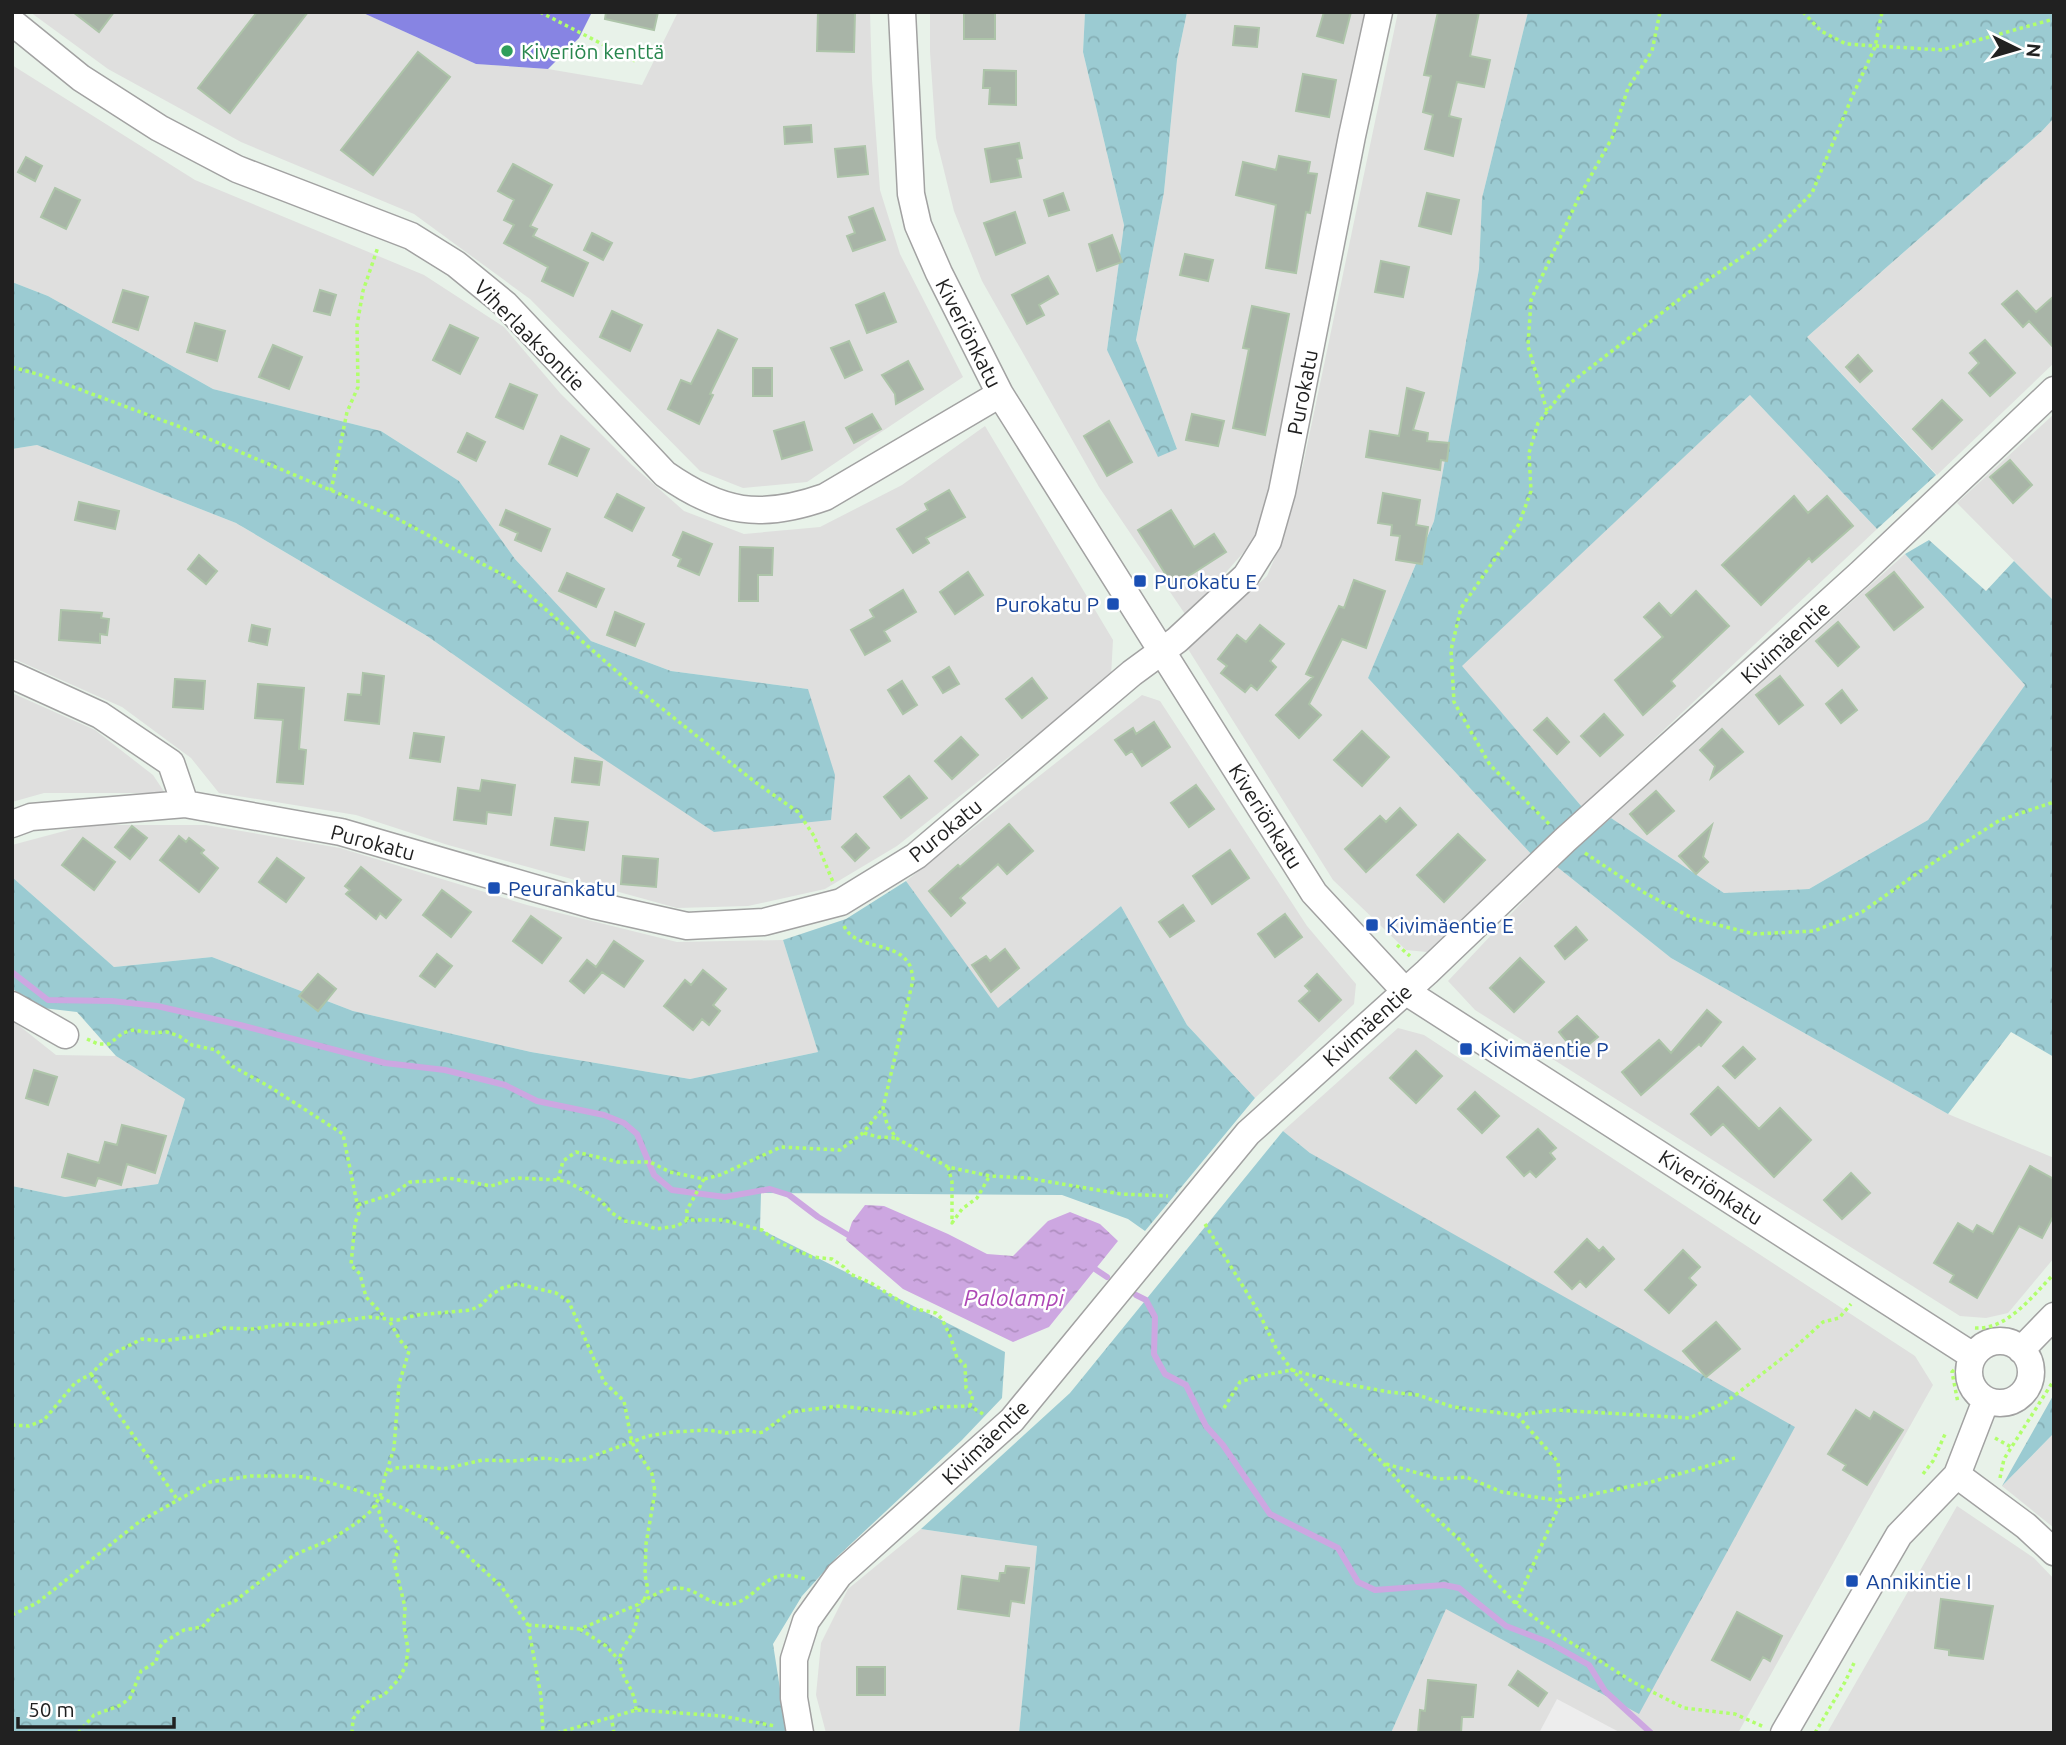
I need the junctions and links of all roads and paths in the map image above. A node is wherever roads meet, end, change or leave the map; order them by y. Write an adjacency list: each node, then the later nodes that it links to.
1 (540, 12): 10 (path)
2 (902, 12): 14 (street, Kiveriönkatu)
3 (1379, 12): 17 (street, Purokatu)
4 (1660, 12): 15 (path)
5 (1803, 12): 9 (path)
6 (1882, 12): 9 (path)
7 (2054, 19): 9 (path)
8 (12, 23): 11 (street, Viherlaaksontie)
9 (1875, 47): 15 (path)
10 (635, 61)
11 (385, 226): 14 (street, Viherlaaksontie); 16 (path)
12 (12, 367): 16 (path)
13 (2054, 390): 22 (street, Kivimäentie)
14 (1000, 394): 17 (street, Kiveriönkatu)
15 (1547, 411): 22 (path)
16 (331, 491): 23 (path)
17 (1162, 650): 23 (street, Purokatu); 26 (street, Kiveriönkatu)
18 (12, 676): 20 (street)
19 (2054, 802): 22 (path)
20 (184, 803): 21 (street, Purokatu); 23 (street, Purokatu)
21 (12, 824)
22 (1565, 840): 25 (street, Kivimäentie)
23 (841, 902): 29 (path)
24 (1390, 939): 25 (path)
25 (1427, 972): 26 (street, Kivimäentie)
26 (1405, 990): 36 (street, Kivimäentie); 45 (street, Kiveriönkatu)
27 (12, 1005): 28 (street)
28 (65, 1034): 37 (path)
29 (883, 1108): 30 (path); 31 (path)
30 (863, 1133): 31 (path); 34 (path)
31 (896, 1138): 32 (path)
32 (948, 1167): 33 (path); 33 (path)
33 (990, 1176): 36 (path)
34 (704, 1180): 35 (path); 38 (path)
35 (558, 1181): 37 (path); 38 (path)
36 (1192, 1202): 46 (path); 53 (street, Kivimäentie)
37 (358, 1205): 42 (path)
38 (687, 1220): 50 (path)
39 (2054, 1274): 43 (path)
40 (1848, 1297): 52 (path)
41 (2054, 1316): 44 (street)
42 (387, 1318): 47 (path); 55 (path); 58 (path)
43 (1966, 1326)
44 (2021, 1350): 45 (street); 49 (street)
45 (1973, 1356): 49 (street)
46 (1292, 1370): 51 (path); 52 (path); 57 (path)
47 (91, 1374): 54 (path); 62 (path)
48 (2054, 1380): 60 (path)
49 (1986, 1400): 59 (street)
50 (970, 1406): 53 (path); 55 (path)
51 (1224, 1408)
52 (1517, 1415): 63 (path)
53 (1012, 1420): 66 (street, Kivimäentie)
54 (12, 1425)
55 (632, 1443): 58 (path); 67 (path)
56 (1735, 1458): 63 (path)
57 (1384, 1464): 63 (path); 68 (path)
58 (386, 1473): 61 (path)
59 (1957, 1475): 60 (street); 77 (street)
60 (1997, 1487): 65 (street)
61 (380, 1497): 62 (path); 64 (path); 71 (path)
62 (177, 1500): 70 (path)
63 (1561, 1501): 68 (path)
64 (375, 1505): 79 (path); 80 (path)
65 (2054, 1552)
66 (839, 1575): 67 (path); 78 (street, Kivimäentie)
67 (644, 1600): 69 (path)
68 (1516, 1604): 77 (path)
69 (639, 1605): 72 (path); 74 (path)
70 (12, 1615)
71 (528, 1625): 72 (path); 81 (path)
72 (580, 1629): 74 (path)
73 (1857, 1656): 84 (path)
74 (619, 1660): 75 (path)
75 (636, 1710): 76 (path); 78 (path)
76 (611, 1716): 82 (path); 83 (path)
77 (1775, 1730)
78 (799, 1731)
79 (78, 1733)
80 (352, 1733)
81 (543, 1733)
82 (557, 1733)
83 (614, 1733)
84 (1815, 1733)

